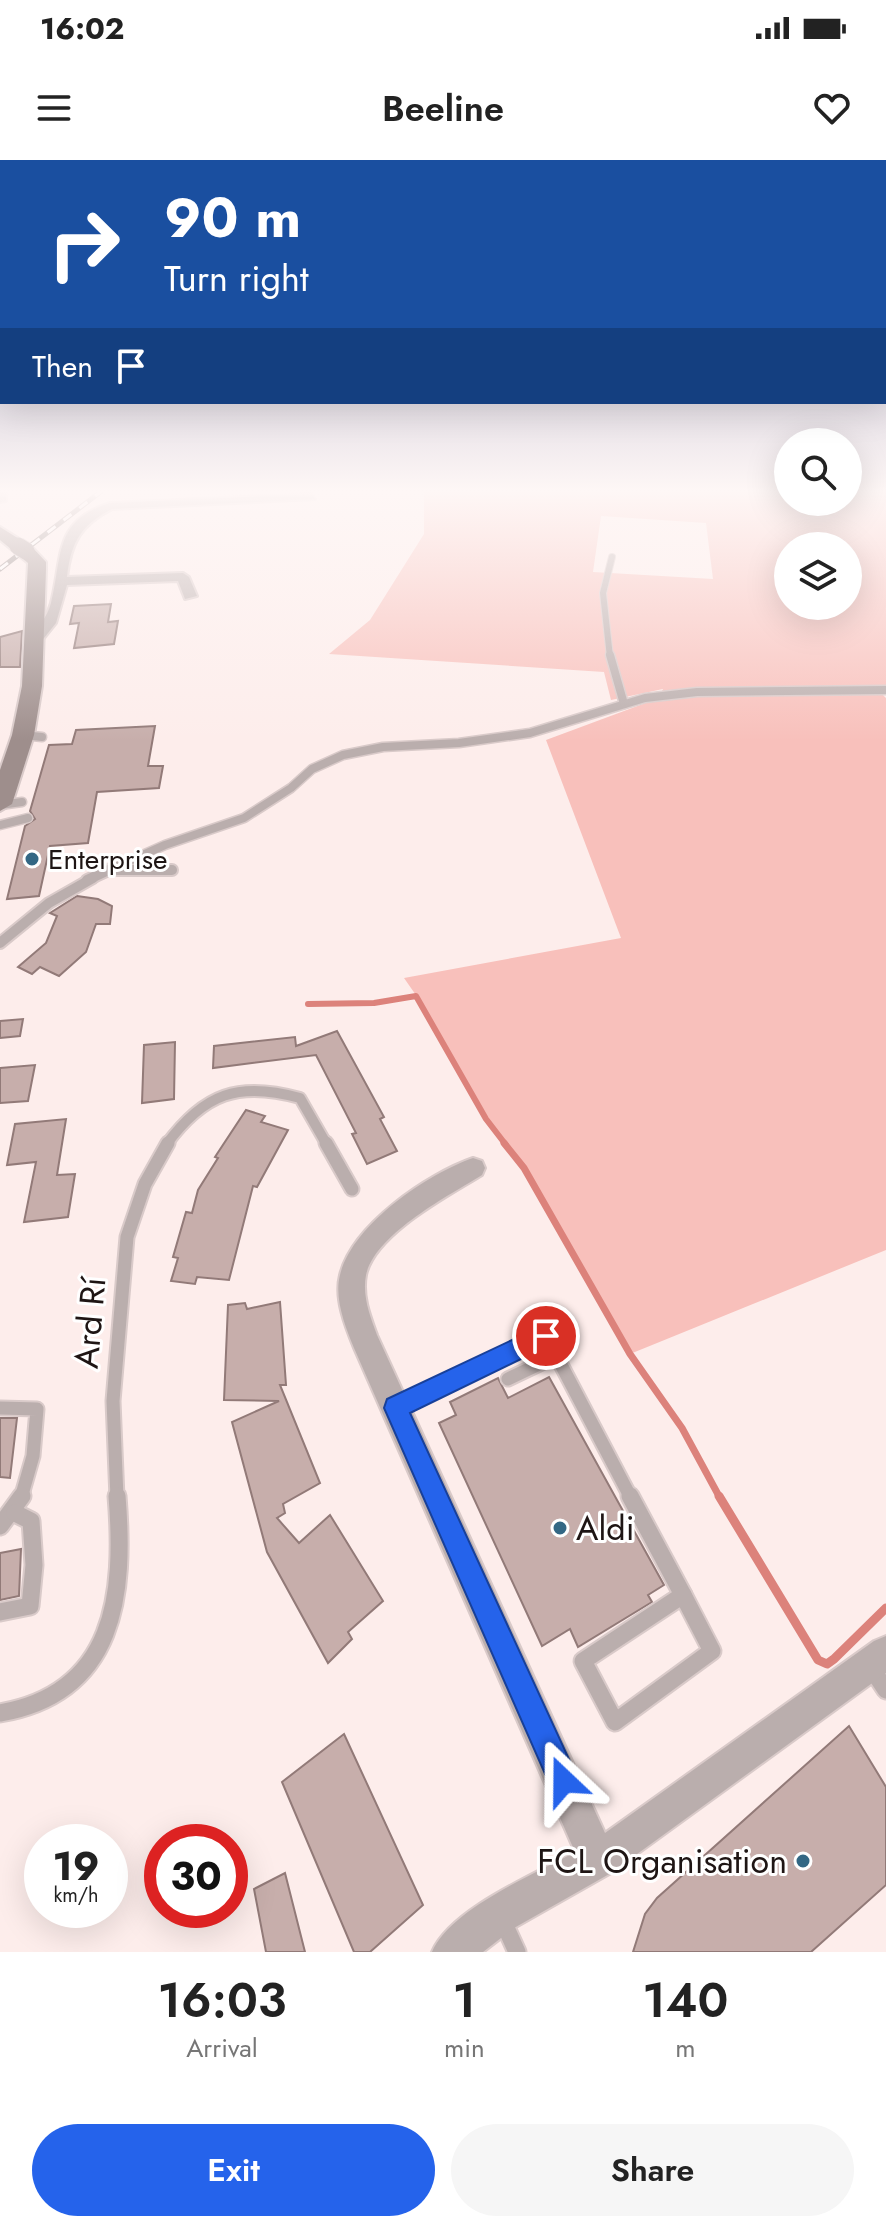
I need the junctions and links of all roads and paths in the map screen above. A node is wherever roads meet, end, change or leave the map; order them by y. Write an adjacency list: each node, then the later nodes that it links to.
1 (37, 574): 6 (main road)
2 (62, 574): 4 (street)
3 (605, 574): 8 (lane)
4 (61, 581): 5 (street); 6 (street)
5 (190, 596)
6 (35, 640): 9 (main road)
7 (886, 690): 8 (lane)
8 (624, 704): 15 (lane)
9 (5, 767): 11 (main road)
10 (22, 802): 11 (lane)
11 (0, 804)
12 (28, 818): 13 (lane)
13 (0, 825)
14 (172, 870): 15 (lane)
15 (87, 880): 16 (lane)
16 (0, 943)
17 (473, 1168): 22 (street)
18 (352, 1189): 28 (lane, Ard Rí)
19 (556, 1356): 20 (lane); 22 (lane); 25 (lane)
20 (508, 1379)
21 (0, 1408): 23 (lane)
22 (396, 1408): 29 (street)
23 (15, 1513): 24 (lane); 26 (lane)
24 (0, 1526)
25 (683, 1595): 25 (lane)
26 (0, 1612)
27 (880, 1669): 29 (street)
28 (0, 1713)
29 (598, 1860): 30 (street)
30 (500, 1914): 31 (street); 32 (lane)
31 (452, 1952)
32 (517, 1952)

